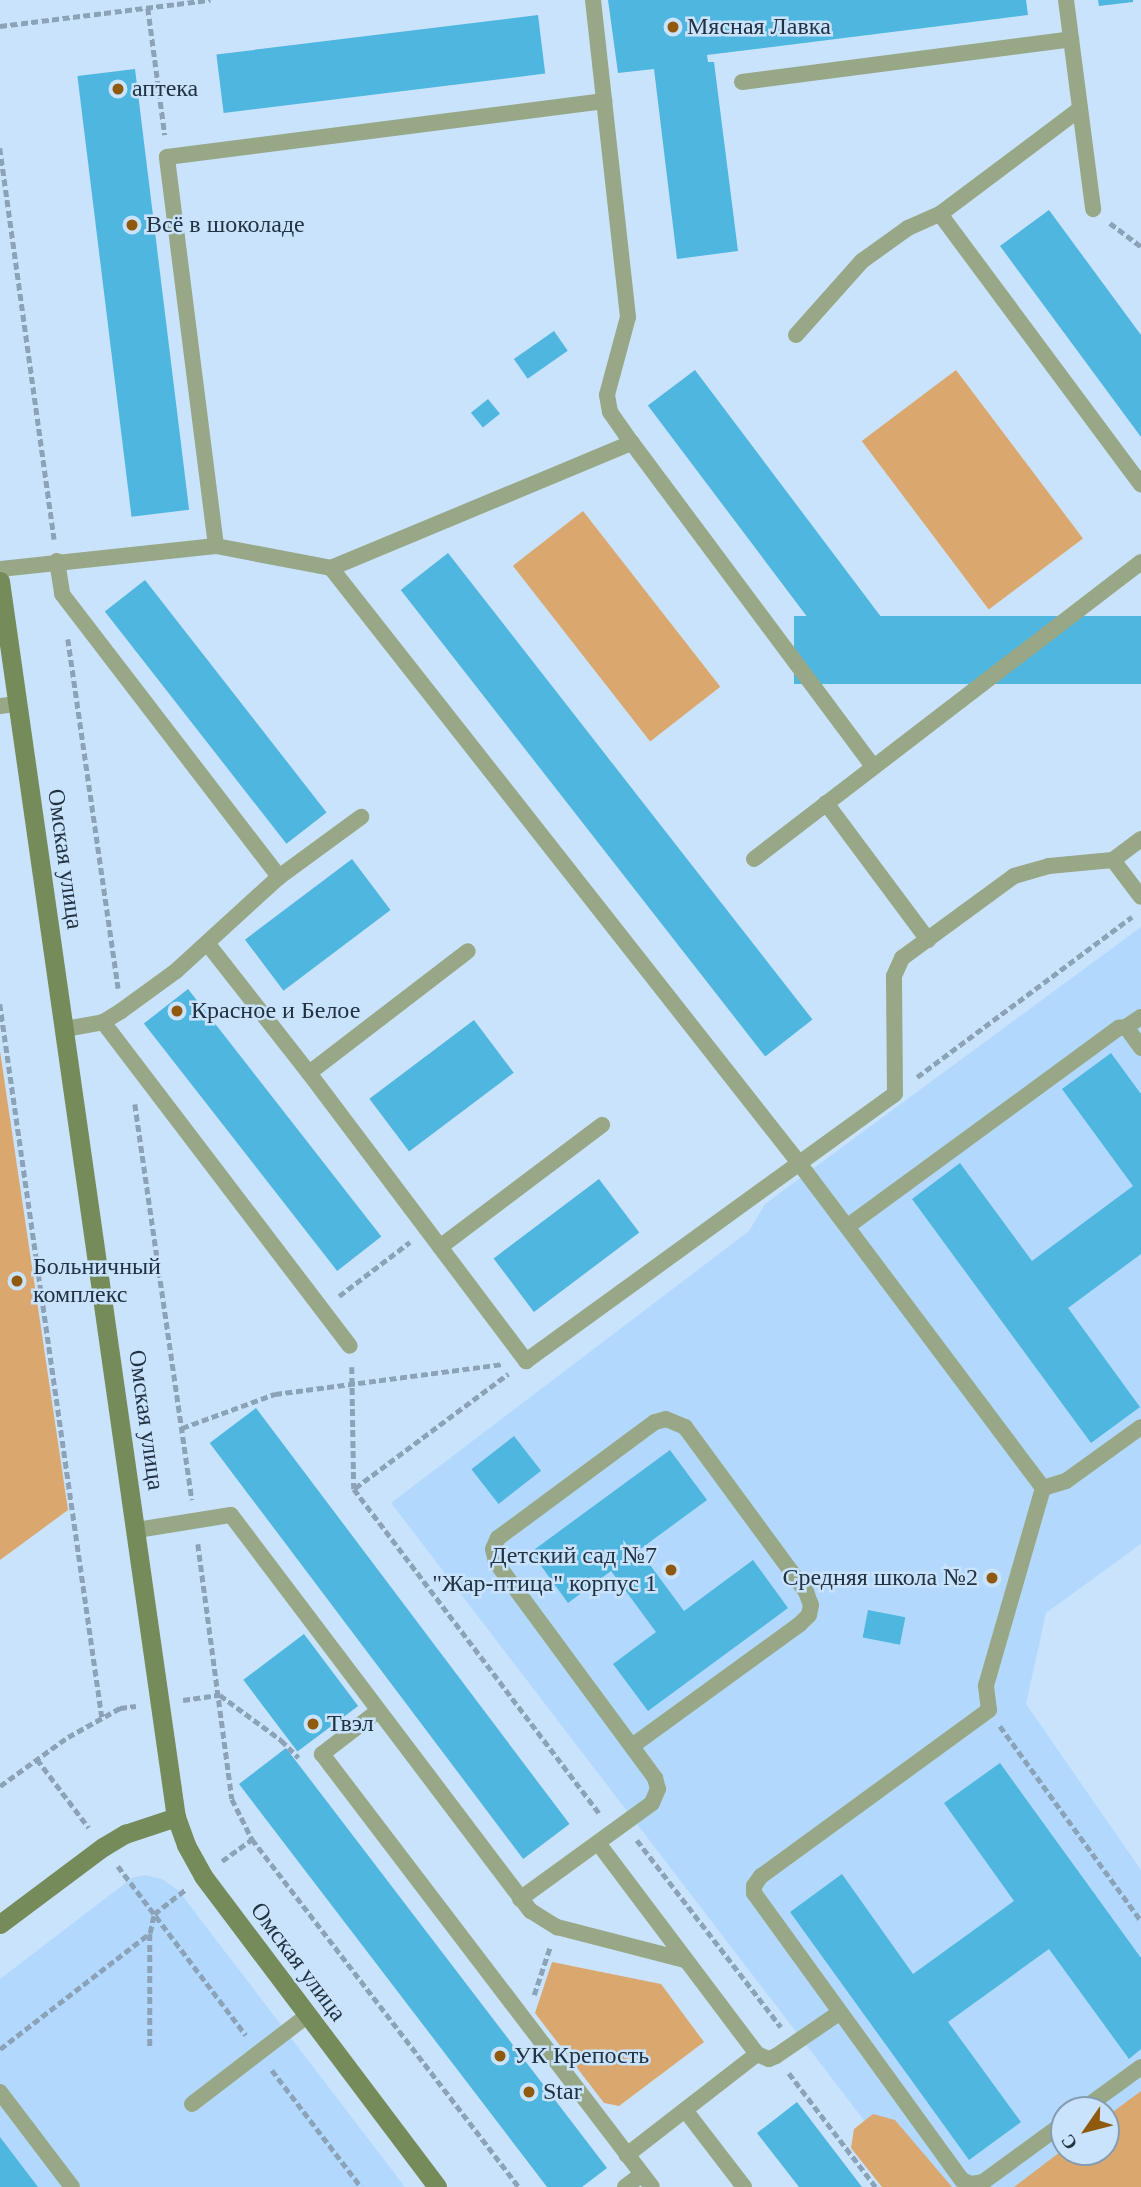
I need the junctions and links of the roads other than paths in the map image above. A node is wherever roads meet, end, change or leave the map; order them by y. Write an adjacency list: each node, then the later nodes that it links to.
1 (593, 0): 5 (lane)
2 (1066, 0): 3 (lane)
3 (1071, 39): 4 (lane); 6 (lane)
4 (741, 82)
5 (604, 101): 10 (lane); 12 (lane)
6 (1080, 108): 7 (lane); 8 (lane)
7 (1093, 209)
8 (940, 214): 9 (lane); 11 (lane)
9 (796, 335)
10 (632, 443): 15 (lane); 19 (lane)
11 (1141, 485)
12 (216, 546): 13 (lane); 15 (lane)
13 (57, 561): 16 (lane); 25 (lane)
14 (1141, 562): 19 (lane)
15 (331, 568): 37 (lane)
16 (0, 569)
17 (0, 581): 18 (main road, Омская улица)
18 (9, 705): 33 (main road, Омская улица)
19 (873, 766): 20 (lane)
20 (825, 803): 23 (lane); 27 (lane)
21 (361, 817): 25 (lane)
22 (1141, 839): 24 (lane)
23 (754, 859)
24 (1113, 860): 26 (lane); 27 (lane)
25 (279, 877): 28 (lane)
26 (1141, 897)
27 (928, 940): 37 (lane)
28 (207, 943): 31 (lane); 35 (lane)
29 (468, 951): 35 (lane)
30 (1141, 1017): 32 (lane)
31 (103, 1022): 33 (lane); 40 (lane)
32 (1126, 1027): 34 (lane); 38 (lane)
33 (65, 1029): 43 (main road, Омская улица)
34 (1141, 1048)
35 (309, 1073): 39 (lane)
36 (602, 1125): 39 (lane)
37 (799, 1163): 38 (lane); 39 (lane)
38 (848, 1226): 42 (lane)
39 (440, 1247)
40 (350, 1346)
41 (1141, 1427): 42 (lane)
42 (1043, 1488): 51 (lane)
43 (137, 1530): 44 (lane); 46 (main road, Омская улица)
44 (378, 1711): 48 (lane); 60 (lane)
45 (632, 1746): 45 (lane); 47 (lane)
46 (176, 1817): 49 (main road); 52 (main road, Омская улица)
47 (598, 1843): 48 (lane); 50 (lane)
48 (520, 1899): 50 (lane)
49 (0, 1924)
50 (685, 1960): 53 (lane)
51 (839, 2012): 53 (lane); 59 (lane)
52 (308, 2015): 57 (lane); 63 (main road, Омская улица)
53 (757, 2054): 58 (lane)
54 (1141, 2067): 56 (lane)
55 (0, 2092): 62 (lane)
56 (1101, 2096)
57 (192, 2104)
58 (685, 2110): 60 (lane); 65 (lane)
59 (1050, 2133)
60 (627, 2155): 61 (lane)
61 (647, 2181): 64 (lane)
62 (72, 2187)
63 (437, 2187)
64 (625, 2187)
65 (744, 2187)

